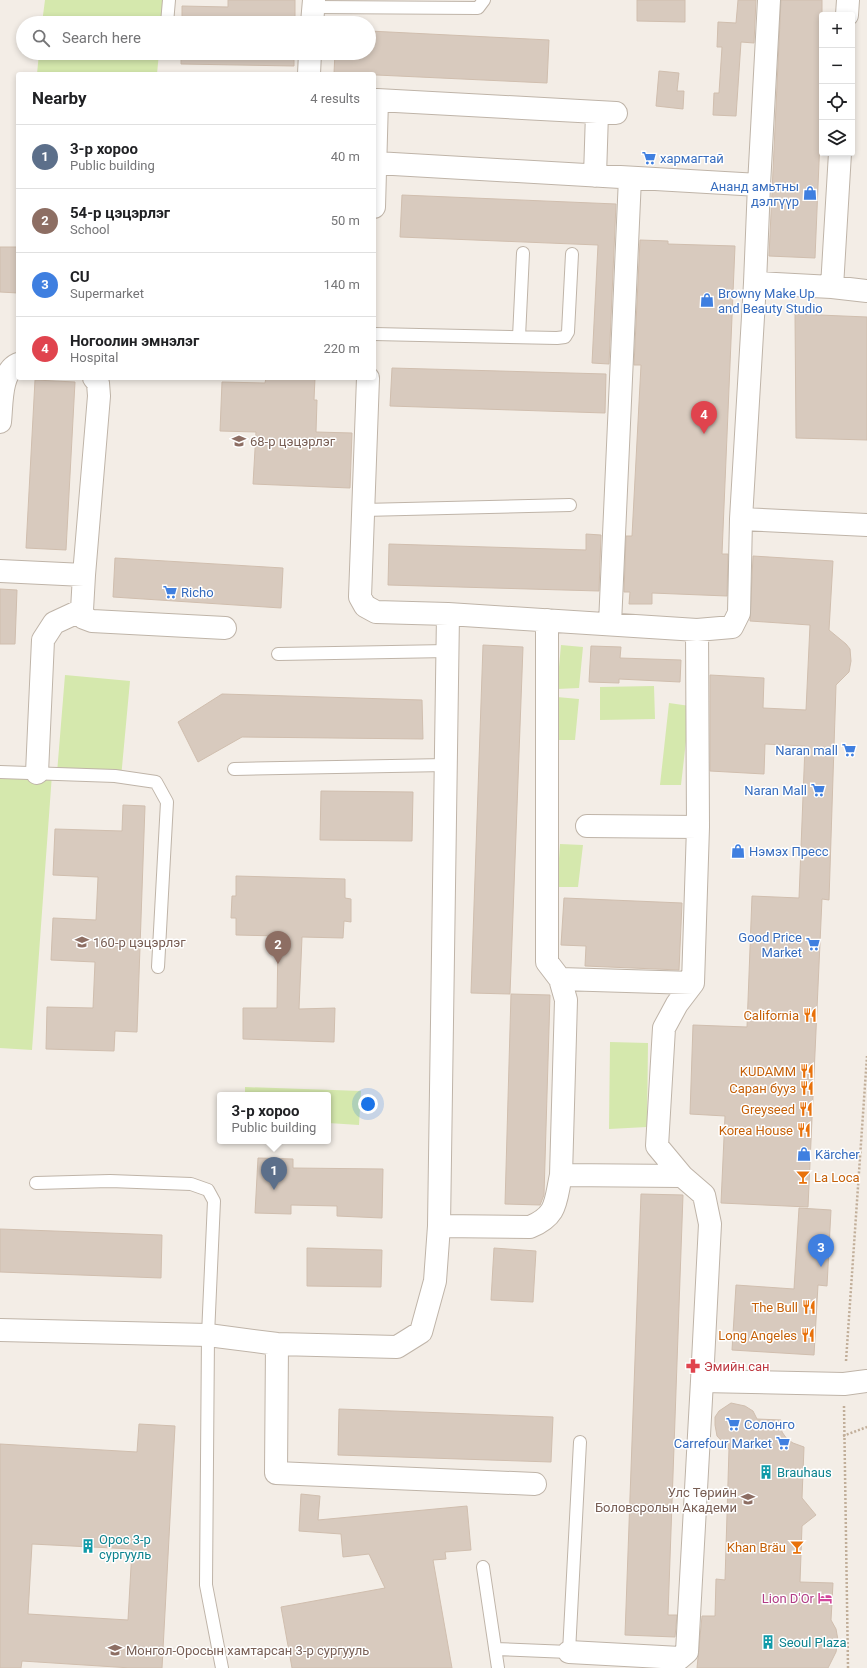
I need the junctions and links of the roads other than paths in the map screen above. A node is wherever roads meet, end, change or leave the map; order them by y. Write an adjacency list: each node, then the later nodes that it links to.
1 (169, 0): 7 (lane)
2 (484, 0): 5 (lane)
3 (769, 0): 15 (street)
4 (848, 0): 6 (street)
5 (313, 10)
6 (847, 12)
7 (168, 16)
8 (309, 60): 9 (street)
9 (308, 72)
10 (376, 100): 12 (street); 13 (street)
11 (840, 156): 19 (street)
12 (376, 163): 13 (street)
13 (595, 176): 14 (street)
14 (630, 178): 15 (street); 36 (street)
15 (759, 185): 18 (street)
16 (523, 253): 22 (lane)
17 (572, 254): 22 (lane)
18 (755, 283): 19 (street); 29 (street)
19 (832, 287): 20 (street)
20 (867, 291)
21 (376, 334): 22 (lane)
22 (519, 337)
23 (16, 365): 26 (street)
24 (96, 380): 32 (street)
25 (368, 380): 28 (street)
26 (0, 422)
27 (570, 505): 28 (lane)
28 (363, 510): 34 (street)
29 (741, 519): 30 (street); 38 (street)
30 (867, 525)
31 (0, 571): 32 (street)
32 (84, 575): 33 (street)
33 (82, 610): 37 (street); 44 (street)
34 (448, 614): 35 (street); 39 (street)
35 (547, 620): 36 (street); 48 (street)
36 (610, 624): 38 (street)
37 (225, 628)
38 (697, 630): 46 (street)
39 (448, 651): 40 (lane); 41 (street)
40 (278, 654)
41 (446, 764): 42 (lane); 53 (street)
42 (234, 769)
43 (0, 772): 44 (lane)
44 (37, 773): 47 (lane)
45 (587, 826): 46 (street)
46 (698, 827): 49 (street)
47 (158, 967)
48 (560, 979): 49 (street); 50 (street)
49 (693, 983): 51 (street)
50 (561, 1175): 51 (street); 53 (street)
51 (682, 1176): 57 (street)
52 (36, 1183): 55 (lane)
53 (439, 1226): 56 (street)
54 (0, 1330): 55 (street)
55 (208, 1335): 56 (street); 65 (lane)
56 (277, 1344): 60 (street)
57 (702, 1381): 58 (street); 64 (street)
58 (867, 1381)
59 (580, 1442): 63 (lane)
60 (535, 1484)
61 (483, 1567): 62 (lane)
62 (495, 1649): 63 (lane); 66 (lane)
63 (569, 1652): 64 (street)
64 (636, 1662)
65 (222, 1668)
66 (498, 1668)

